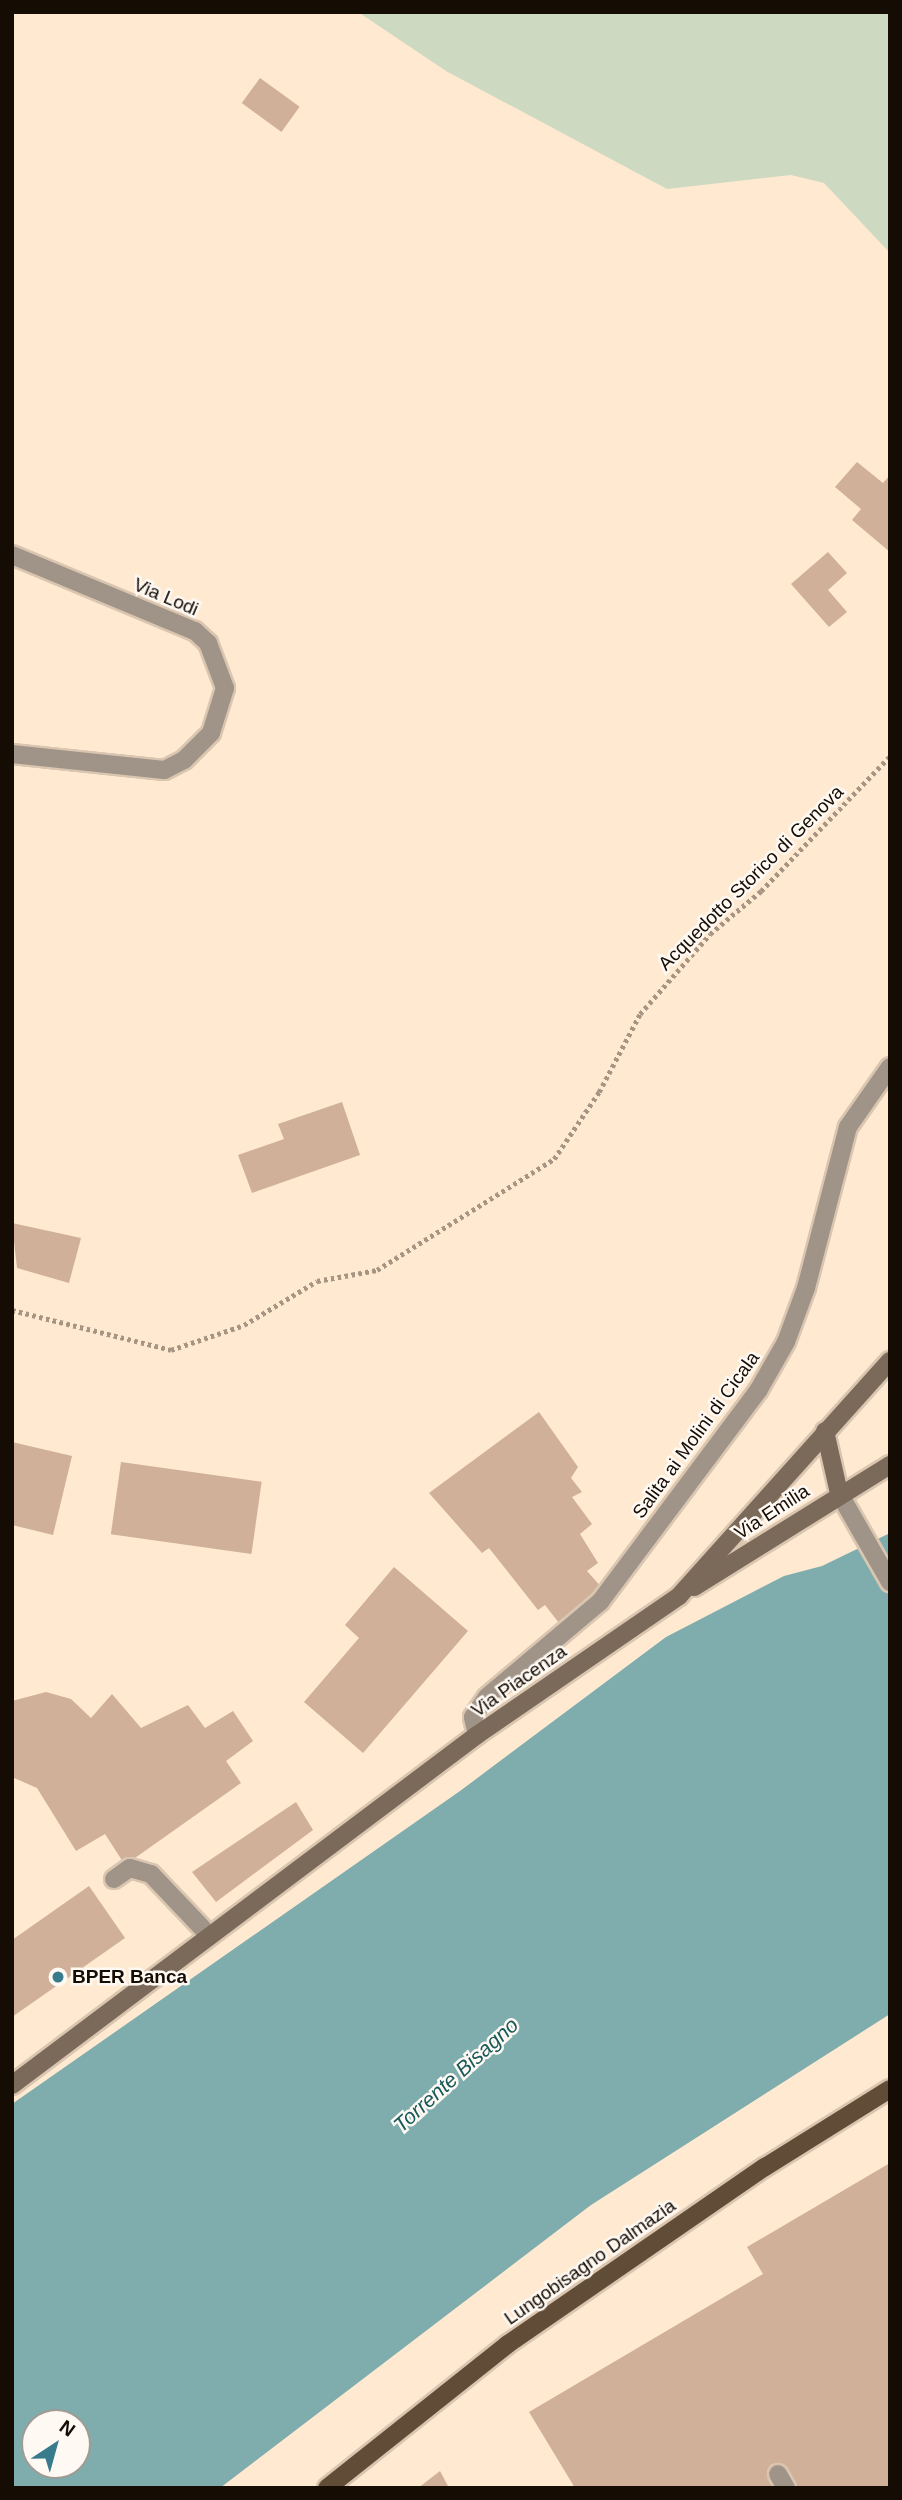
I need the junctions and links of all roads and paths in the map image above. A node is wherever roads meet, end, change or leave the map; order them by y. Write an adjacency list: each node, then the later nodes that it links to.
1 (12, 555): 2 (street, Via Lodi)
2 (12, 754)
3 (890, 756): 5 (path, Acquedotto Storico di Genova)
4 (890, 1067): 12 (street, Salita ai Molini di Cicala)
5 (12, 1310)
6 (890, 1361): 7 (main road, Via Piacenza)
7 (825, 1432): 9 (main road); 11 (main road, Via Piacenza)
8 (890, 1465): 9 (main road, Via Emilia)
9 (838, 1493): 10 (street); 11 (main road, Via Emilia)
10 (890, 1582)
11 (679, 1596): 12 (main road, Via Piacenza)
12 (477, 1735): 14 (main road, Via Piacenza)
13 (114, 1879): 14 (street)
14 (208, 1934): 15 (main road, Via Piacenza)
15 (12, 2085)
16 (890, 2089): 17 (main road, Lungobisagno Dalmazia)
17 (327, 2488)

